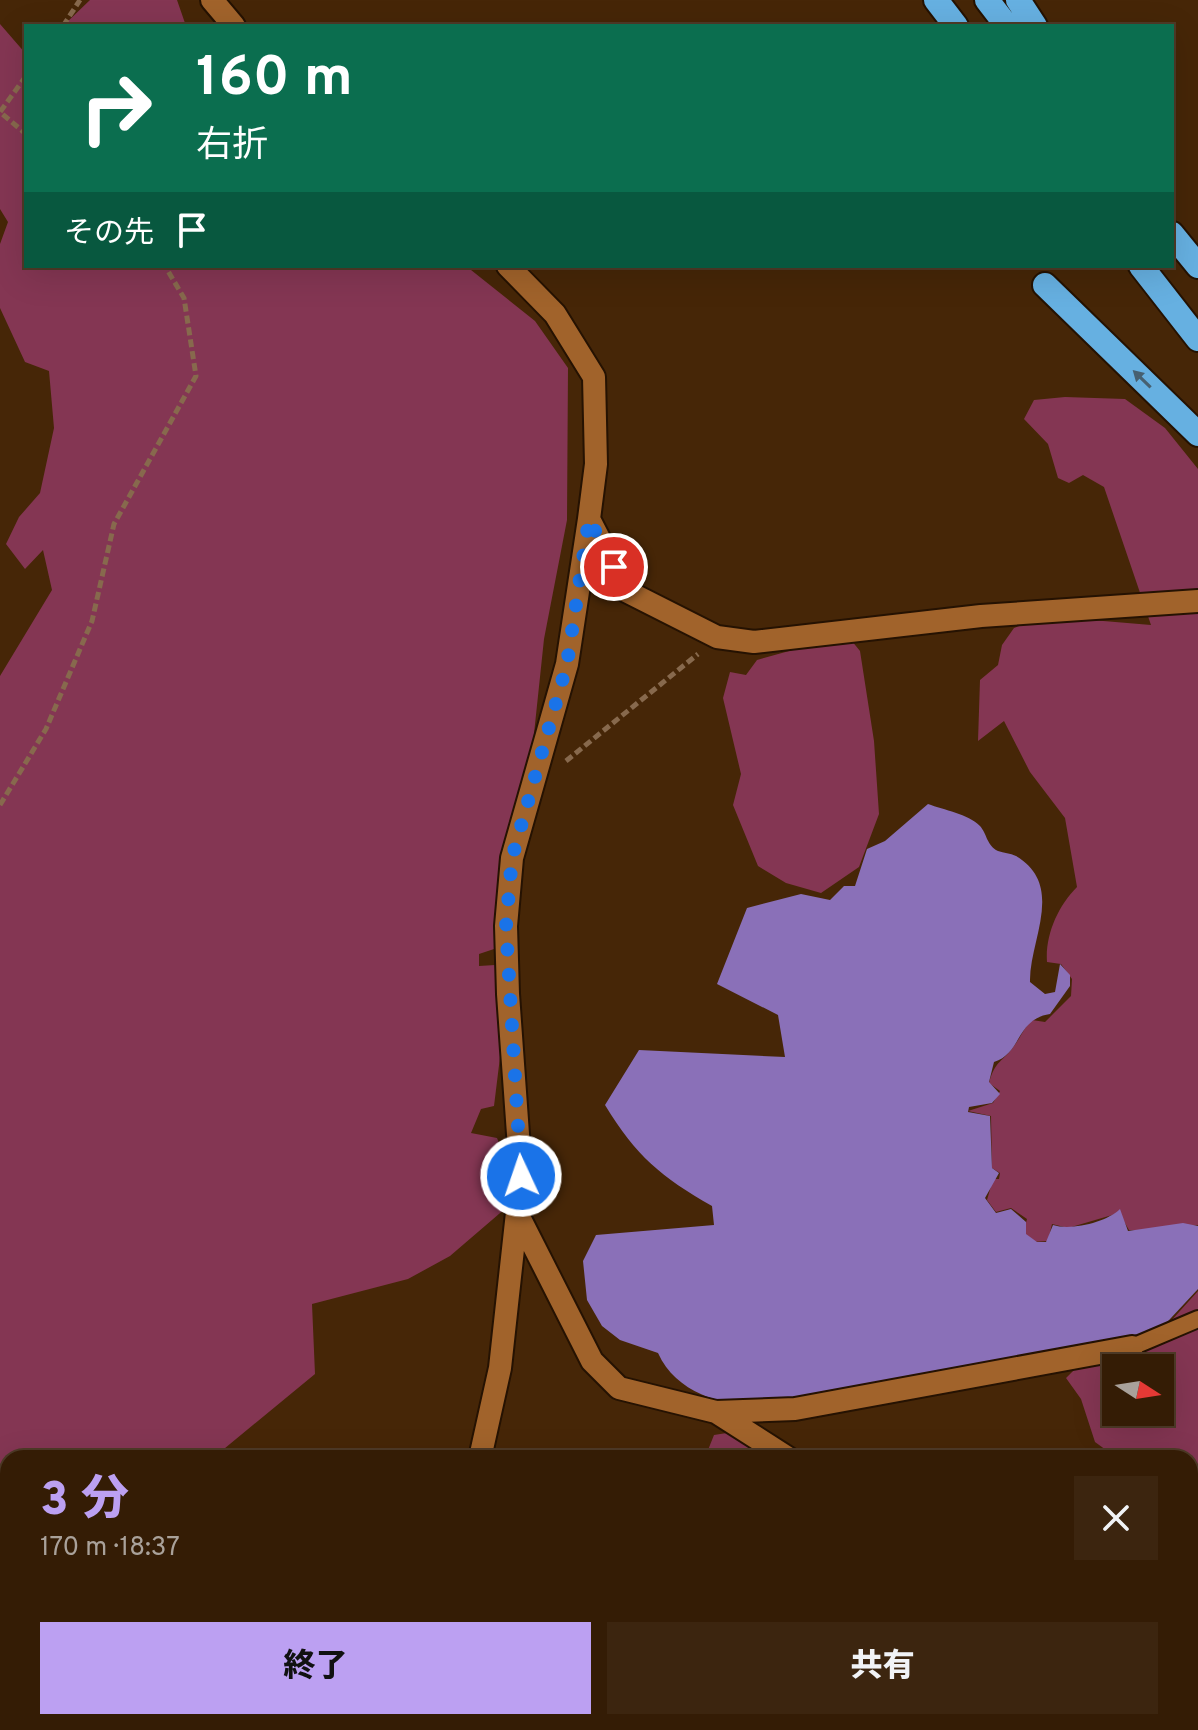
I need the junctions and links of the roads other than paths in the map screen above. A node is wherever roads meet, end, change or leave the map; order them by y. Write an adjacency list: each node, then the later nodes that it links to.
1 (212, 0): 5 (street)
2 (936, 0): 6 (highway)
3 (987, 0): 7 (highway)
4 (1018, 0): 8 (highway)
5 (232, 24)
6 (954, 24)
7 (1005, 24)
8 (1034, 24)
9 (1174, 236): 10 (highway)
10 (1198, 266)
11 (510, 268): 16 (street)
12 (1143, 268): 14 (highway)
13 (1045, 285): 15 (highway, one-way to 13)
14 (1198, 339)
15 (1198, 434)
16 (589, 519): 17 (street); 18 (street)
17 (1198, 601)
18 (518, 1216): 21 (street); 22 (street)
19 (1198, 1319): 20 (lane)
20 (1132, 1347): 21 (street)
21 (716, 1412): 23 (street)
22 (482, 1450)
23 (775, 1450)

